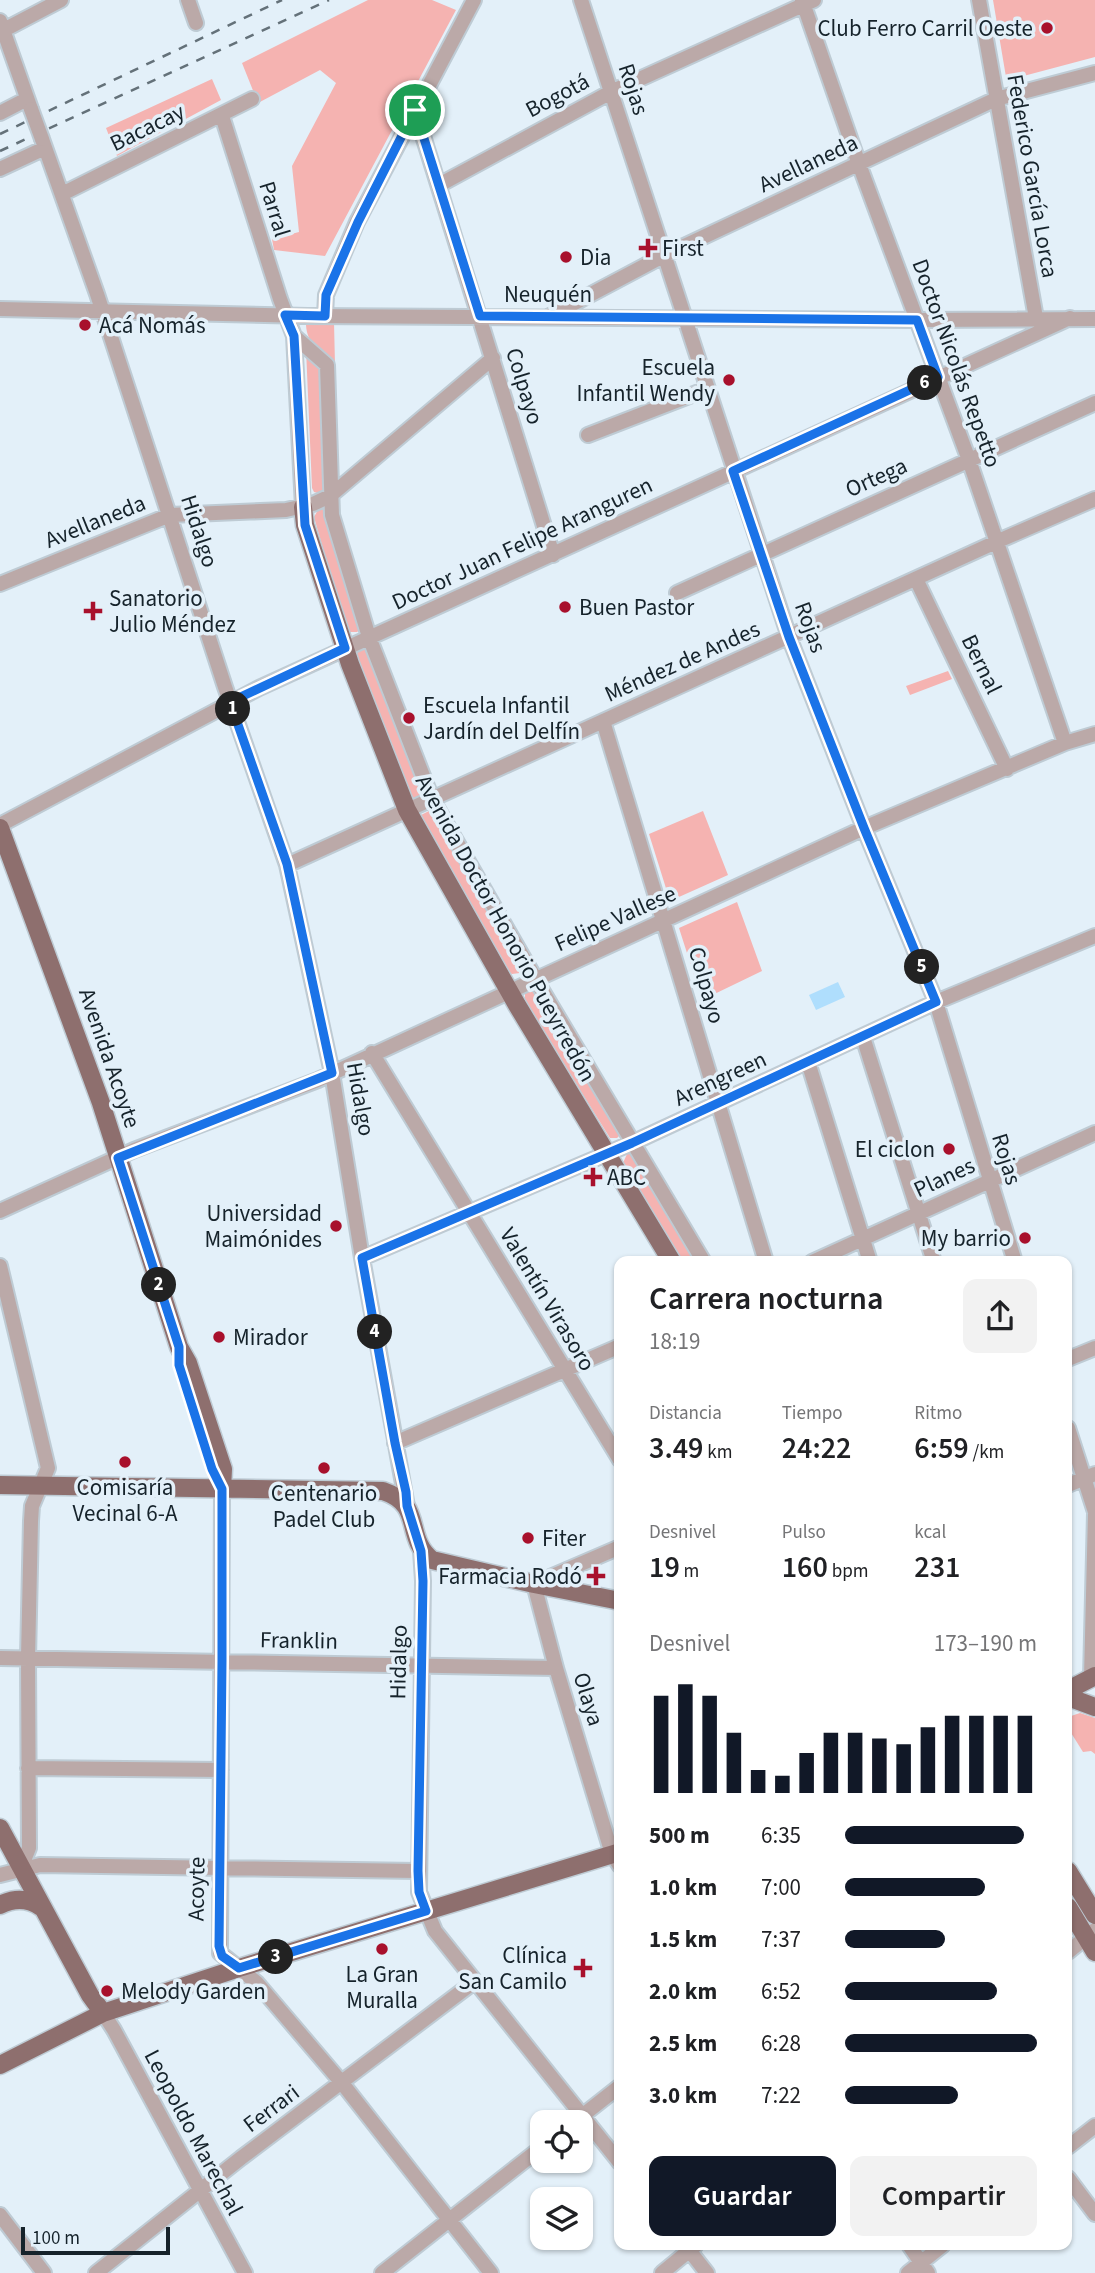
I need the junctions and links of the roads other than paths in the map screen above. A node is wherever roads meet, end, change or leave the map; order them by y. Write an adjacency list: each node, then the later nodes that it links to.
1 (61, 0): 8 (street)
2 (188, 0): 7 (street)
3 (474, 0): 14 (street)
4 (581, 0): 10 (street, Rojas)
5 (979, 0): 12 (street, Federico García Lorca)
6 (807, 2): 10 (street, Bogotá); 18 (street, Doctor Nicolás Repetto)
7 (196, 23)
8 (1, 28): 13 (street, Hidalgo)
9 (1095, 73): 12 (street, Avellaneda)
10 (611, 92): 20 (street, Bogotá); 22 (street, Rojas)
11 (252, 99): 16 (street, Bacacay)
12 (996, 99): 18 (street, Avellaneda); 30 (street, Federico García Lorca)
13 (29, 104): 15 (street); 17 (street, Hidalgo, bridge)
14 (415, 110): 20 (street, Colpayo); 26 (street)
15 (0, 113)
16 (222, 116): 21 (street, Bacacay); 25 (street, Parral)
17 (44, 143): 19 (street); 21 (street, Hidalgo)
18 (859, 164): 22 (street, Avellaneda); 33 (street, Doctor Nicolás Repetto)
19 (0, 169)
20 (439, 185): 27 (street, Colpayo)
21 (62, 194): 24 (street, Hidalgo)
22 (663, 256): 28 (street, Avellaneda); 29 (street, Rojas)
23 (0, 309): 24 (street, Neuquén)
24 (102, 312): 25 (street, Neuquén); 45 (street, Hidalgo)
25 (285, 315): 26 (street, Neuquén); 34 (street, Avenida Doctor Honorio Pueyrredón)
26 (325, 316): 27 (street, Neuquén)
27 (480, 316): 28 (street, Neuquén); 35 (street, Colpayo)
28 (549, 317): 29 (street, Neuquén)
29 (684, 317): 33 (street, Neuquén); 37 (street, Rojas)
30 (1036, 318): 31 (street, Neuquén); 33 (street, Neuquén)
31 (1070, 318): 32 (street, Neuquén); 36 (street, Doctor Juan Felipe Aranguren)
32 (1095, 319)
33 (917, 320): 36 (street, Doctor Nicolás Repetto)
34 (294, 336): 42 (street); 44 (street, Avenida Doctor Honorio Pueyrredón)
35 (493, 358): 42 (street, Avellaneda); 48 (street, Colpayo)
36 (938, 377): 40 (street, Doctor Nicolás Repetto); 41 (street, Doctor Juan Felipe Aranguren)
37 (707, 389): 39 (street); 41 (street, Rojas)
38 (1095, 402): 40 (street, Ortega)
39 (588, 435)
40 (968, 460): 46 (street, Doctor Nicolás Repetto); 47 (street, Ortega)
41 (733, 471): 47 (street, Rojas); 48 (street, Doctor Juan Felipe Aranguren)
42 (330, 496): 44 (street, Avellaneda); 52 (street)
43 (1095, 499): 46 (street, Méndez de Andes)
44 (303, 507): 45 (street, Avellaneda); 54 (main road, Avenida Doctor Honorio Pueyrredón)
45 (170, 515): 50 (street, Avellaneda); 55 (street, Hidalgo)
46 (996, 542): 49 (street, Méndez de Andes); 58 (street, Doctor Nicolás Repetto)
47 (762, 554): 51 (street, Ortega); 53 (street, Rojas)
48 (553, 555): 52 (street, Doctor Juan Felipe Aranguren)
49 (916, 579): 53 (street, Méndez de Andes); 59 (street, Bernal)
50 (0, 584)
51 (677, 593)
52 (369, 637): 54 (street, Doctor Juan Felipe Aranguren); 60 (street)
53 (789, 637): 56 (street, Méndez de Andes); 63 (street, Rojas)
54 (345, 648): 55 (street, Doctor Juan Felipe Aranguren); 61 (main road, Avenida Doctor Honorio Pueyrredón)
55 (230, 702): 62 (street, Doctor Juan Felipe Aranguren); 64 (street, Hidalgo)
56 (603, 721): 60 (street, Méndez de Andes); 65 (street, Colpayo)
57 (1095, 734): 58 (street, Felipe Vallese)
58 (1065, 743): 59 (street, Felipe Vallese)
59 (1007, 769): 63 (street, Felipe Vallese)
60 (432, 799): 61 (street, Méndez de Andes); 67 (street)
61 (407, 810): 64 (street, Méndez de Andes); 68 (main road, Avenida Doctor Honorio Pueyrredón)
62 (0, 826): 78 (main road, Avenida Acoyte)
63 (864, 828): 65 (street, Felipe Vallese); 69 (street, Rojas)
64 (287, 864): 73 (street, Hidalgo)
65 (665, 921): 67 (street, Felipe Vallese); 74 (street, Colpayo)
66 (1095, 936): 69 (street, Arengreen)
67 (535, 978): 68 (street, Felipe Vallese); 76 (street)
68 (509, 990): 71 (street, Felipe Vallese); 77 (main road, Avenida Doctor Honorio Pueyrredón)
69 (936, 1002): 70 (street, Arengreen); 79 (street, Rojas)
70 (863, 1037): 72 (street, Arengreen); 82 (street)
71 (372, 1054): 73 (street, Felipe Vallese); 81 (street, Valentín Virasoro)
72 (808, 1062): 74 (street, Arengreen); 83 (street)
73 (332, 1073): 78 (street, Felipe Vallese); 91 (street, Hidalgo)
74 (718, 1104): 76 (street, Arengreen); 86 (street, Colpayo)
75 (1095, 1133): 79 (street, Planes)
76 (632, 1143): 77 (street, Arengreen); 85 (street)
77 (607, 1153): 81 (street, Arengreen); 84 (main road, Avenida Doctor Honorio Pueyrredón)
78 (118, 1158): 80 (street, Felipe Vallese); 104 (main road, Avenida Acoyte)
79 (990, 1181): 82 (street, Planes); 90 (street, Rojas)
80 (0, 1211)
81 (469, 1212): 91 (street, Arengreen); 96 (street, Valentín Virasoro)
82 (919, 1214): 83 (street, Planes); 89 (street)
83 (863, 1240): 87 (street, Planes); 88 (street)
84 (668, 1256)
85 (700, 1256)
86 (764, 1256)
87 (826, 1256)
88 (868, 1256)
89 (932, 1256)
90 (1013, 1256)
91 (362, 1258): 98 (street, Hidalgo)
92 (0, 1266): 103 (street)
93 (1095, 1348): 95 (street)
94 (614, 1349): 96 (street)
95 (1072, 1357)
96 (564, 1370): 98 (street); 99 (street, Valentín Virasoro)
97 (1072, 1437): 100 (street)
98 (395, 1443): 105 (street, Hidalgo)
99 (614, 1450)
100 (1089, 1476): 101 (street); 106 (street)
101 (1072, 1483)
102 (0, 1485): 103 (main road)
103 (40, 1487): 104 (main road); 112 (street)
104 (222, 1489): 105 (main road); 113 (street, Acoyte)
105 (407, 1506): 108 (main road, Hidalgo)
106 (1095, 1513): 116 (street)
107 (614, 1550): 109 (street)
108 (421, 1551): 109 (main road); 114 (street, Hidalgo)
109 (534, 1584): 110 (main road); 115 (street, Olaya)
110 (614, 1600)
111 (0, 1658): 112 (street, Franklin)
112 (28, 1658): 113 (street, Franklin); 121 (street)
113 (222, 1661): 114 (street, Franklin); 122 (street, Acoyte)
114 (422, 1665): 115 (street, Franklin); 128 (street, Hidalgo)
115 (556, 1668): 124 (street, Olaya)
116 (1093, 1677): 117 (main road); 119 (main road)
117 (1072, 1688)
118 (1072, 1698): 120 (main road)
119 (1095, 1701)
120 (1095, 1707)
121 (28, 1768): 122 (street); 126 (street)
122 (221, 1770): 127 (street, Acoyte)
123 (0, 1828): 126 (main road)
124 (614, 1848)
125 (614, 1858): 133 (main road)
126 (21, 1868): 127 (street); 129 (street); 132 (main road)
127 (219, 1868): 128 (street); 138 (street, Acoyte)
128 (418, 1871): 133 (street, Hidalgo)
129 (0, 1874)
130 (1072, 1878): 135 (main road)
131 (0, 1905): 132 (main road)
132 (41, 1907): 140 (main road)
133 (426, 1911): 138 (main road); 139 (street, Hidalgo)
134 (1072, 1912): 136 (main road)
135 (1095, 1915)
136 (1092, 1940): 137 (street)
137 (1072, 1950)
138 (239, 1968): 140 (main road); 142 (street, Acoyte)
139 (474, 1982): 142 (street, Ferrari); 144 (street, Hidalgo)
140 (103, 2012): 141 (main road); 152 (street, Leopoldo Marechal)
141 (0, 2065)
142 (342, 2082): 152 (street, Ferrari); 155 (street, Acoyte)
143 (614, 2091): 145 (street)
144 (570, 2110)
145 (589, 2110)
146 (1095, 2126): 148 (street)
147 (593, 2135): 150 (street, Hidalgo)
148 (1072, 2144)
149 (530, 2157): 155 (street)
150 (614, 2157)
151 (1072, 2183): 153 (street)
152 (200, 2191): 162 (street, Ferrari); 163 (street, Leopoldo Marechal)
153 (1095, 2214)
154 (0, 2215): 161 (street)
155 (449, 2221): 164 (street); 165 (street, Acoyte)
156 (687, 2250): 166 (street)
157 (692, 2250): 167 (street)
158 (912, 2250): 160 (street)
159 (939, 2250): 160 (street)
160 (925, 2268): 168 (street)
161 (44, 2273)
162 (96, 2273)
163 (245, 2273)
164 (382, 2273)
165 (491, 2273)
166 (662, 2273)
167 (707, 2273)
168 (908, 2273)

